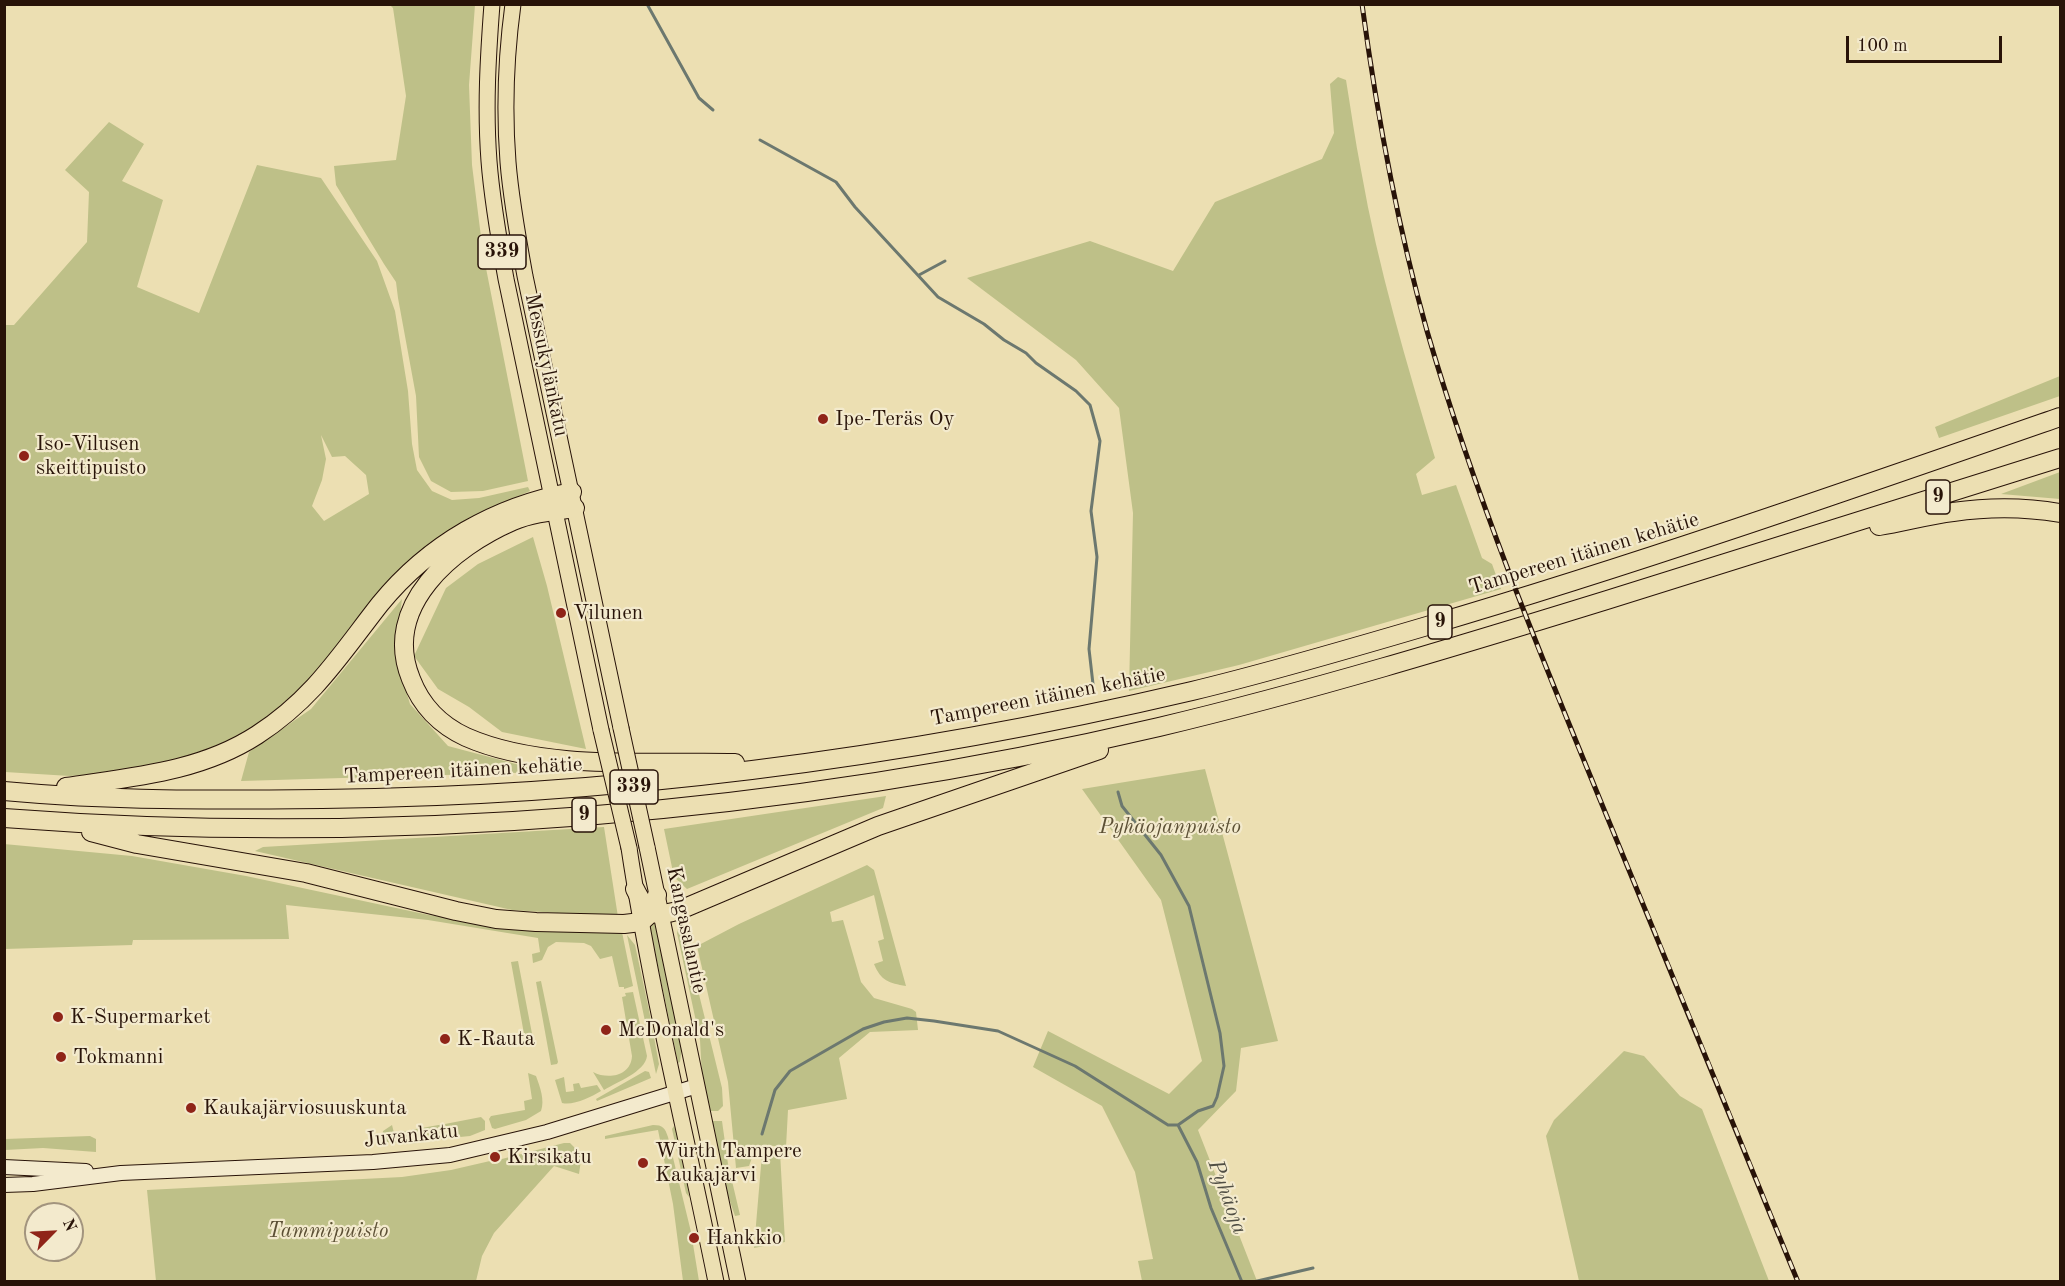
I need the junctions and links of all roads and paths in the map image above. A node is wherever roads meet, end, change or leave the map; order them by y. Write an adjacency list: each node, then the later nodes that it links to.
1 (492, 4): 6 (main road, Messukylänkatu / 339)
2 (513, 4): 5 (main road, Messukylänkatu / 339)
3 (2061, 417): 12 (highway, Tampereen itäinen kehätie / 9)
4 (2061, 458): 8 (highway, 9)
5 (573, 500): 6 (highway); 9 (main road, Messukylänkatu / 339)
6 (555, 503): 11 (main road, Messukylänkatu / 339); 12 (highway); 14 (highway)
7 (2061, 513): 8 (highway)
8 (1815, 536): 10 (highway, 9)
9 (621, 728): 18 (main road, Kangasalantie / 339, bridge)
10 (1156, 728): 16 (highway, 9); 18 (highway)
11 (601, 730): 17 (main road, Kangasalantie / 339, bridge)
12 (803, 765): 14 (highway, Tampereen itäinen kehätie / 9)
13 (4, 791): 14 (highway, Tampereen itäinen kehätie / 9)
14 (26, 793)
15 (4, 818): 16 (highway, 9)
16 (49, 822): 18 (highway)
17 (635, 889): 18 (highway)
18 (653, 911): 19 (main road, Kangasalantie / 339); 20 (main road, Kangasalantie / 339)
19 (697, 1086): 20 (main road, Juvankatu); 25 (main road, Kangasalantie / 339)
20 (676, 1090): 22 (main road, Juvankatu); 24 (main road, Kangasalantie / 339)
21 (4, 1167): 22 (main road, Juvankatu)
22 (121, 1173): 23 (main road, Juvankatu)
23 (4, 1185)
24 (716, 1281)
25 (738, 1281)

